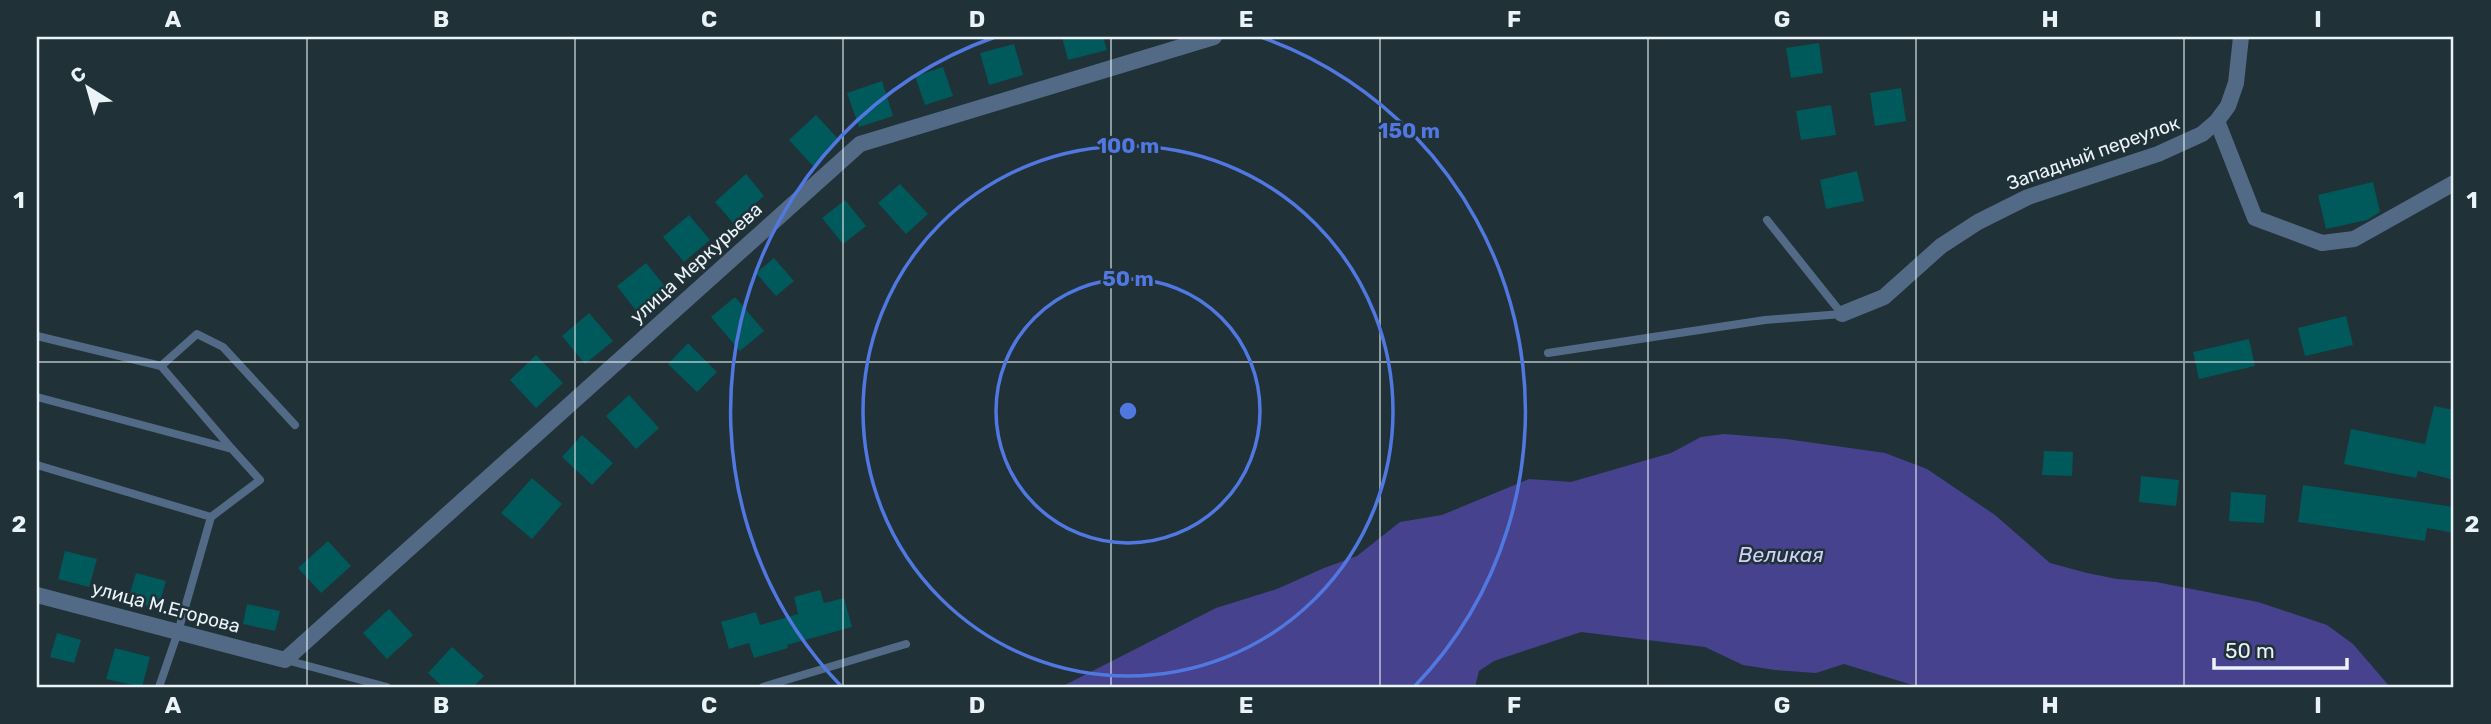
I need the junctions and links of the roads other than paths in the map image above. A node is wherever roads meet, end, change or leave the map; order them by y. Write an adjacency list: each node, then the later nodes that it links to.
1 (1214, 37): 18 (street, улица Меркурьева)
2 (2241, 37): 3 (street, Западный переулок)
3 (2217, 121): 4 (street); 6 (street, Западный переулок)
4 (2454, 183)
5 (1767, 220): 6 (lane)
6 (1842, 314): 8 (lane, Западный переулок)
7 (37, 336): 9 (lane)
8 (1548, 353)
9 (161, 366): 11 (lane); 12 (lane)
10 (37, 397): 12 (lane)
11 (295, 425)
12 (232, 449): 14 (lane)
13 (37, 465): 14 (lane)
14 (211, 517): 16 (lane)
15 (37, 595): 16 (street, улица М.Егорова)
16 (178, 632): 18 (street, улица М.Егорова); 20 (lane)
17 (906, 644): 22 (lane)
18 (285, 660): 19 (lane)
19 (373, 685): 21 (lane)
20 (159, 687)
21 (387, 687)
22 (763, 687)

